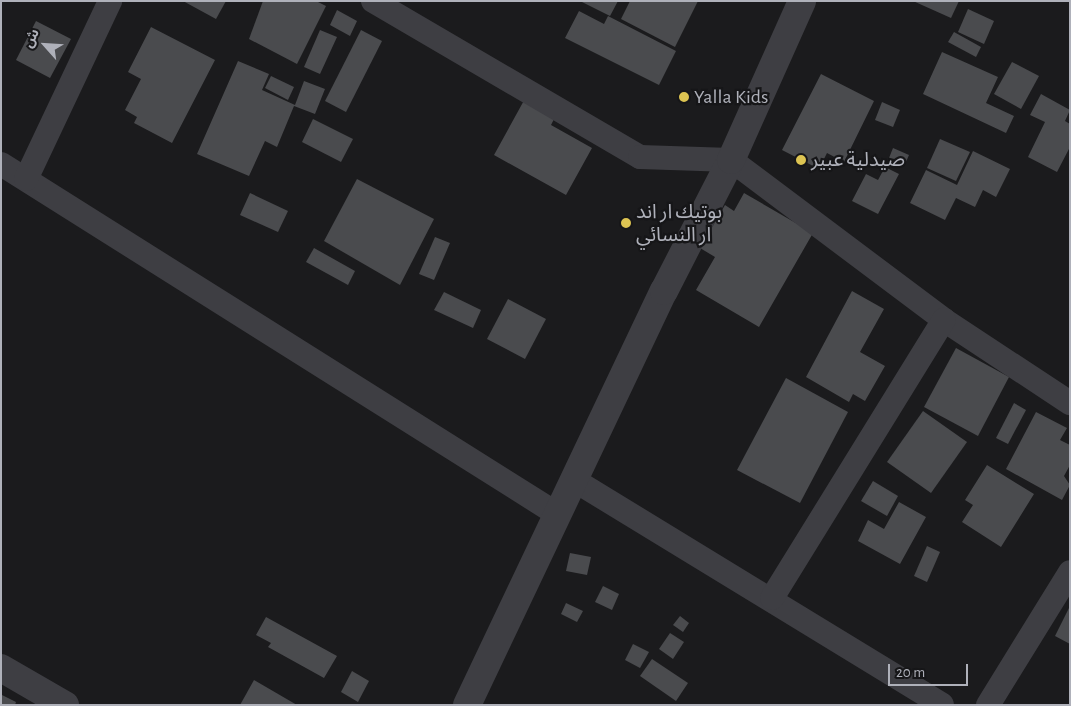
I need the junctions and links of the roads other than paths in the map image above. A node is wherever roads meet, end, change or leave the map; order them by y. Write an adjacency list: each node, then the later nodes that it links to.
1 (110, 1): 7 (street)
2 (373, 1): 4 (street)
3 (802, 1): 5 (street)
4 (409, 10): 5 (street)
5 (731, 160): 8 (street); 10 (street)
6 (1, 164): 7 (street)
7 (26, 179): 11 (street)
8 (944, 320): 9 (street); 13 (street)
9 (1070, 403)
10 (574, 480): 11 (street); 13 (street)
11 (557, 514): 16 (street)
12 (1070, 572): 18 (street)
13 (772, 598): 17 (street)
14 (1, 668): 15 (street)
15 (65, 705)
16 (467, 705)
17 (942, 705)
18 (988, 705)

